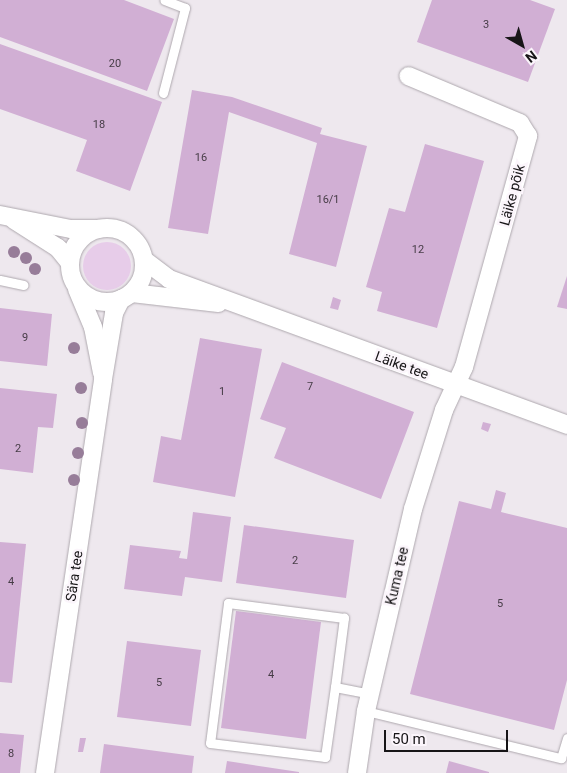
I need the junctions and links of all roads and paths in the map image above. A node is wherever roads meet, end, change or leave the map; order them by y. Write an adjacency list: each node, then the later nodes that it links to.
1 (164, 0): 3 (lane)
2 (408, 76): 14 (street, Läike põik)
3 (163, 93)
4 (7, 217): 5 (street); 7 (street)
5 (100, 229): 6 (street); 7 (street)
6 (144, 260): 11 (street); 12 (street, Läike tee)
7 (70, 263): 9 (street)
8 (0, 280): 10 (lane)
9 (73, 281): 11 (street); 13 (street, Sära tee)
10 (23, 285)
11 (126, 296): 12 (street, Läike tee); 13 (street, Sära tee)
12 (238, 304): 14 (street, Läike tee)
13 (103, 379): 20 (street, Sära tee)
14 (455, 384): 15 (street, Läike tee); 17 (street, Kuma tee)
15 (567, 425)
16 (335, 687): 16 (lane); 17 (lane)
17 (370, 694): 18 (street, Kuma tee)
18 (366, 712): 19 (lane); 21 (street, Kuma tee)
19 (567, 738)
20 (45, 773)
21 (357, 773)

